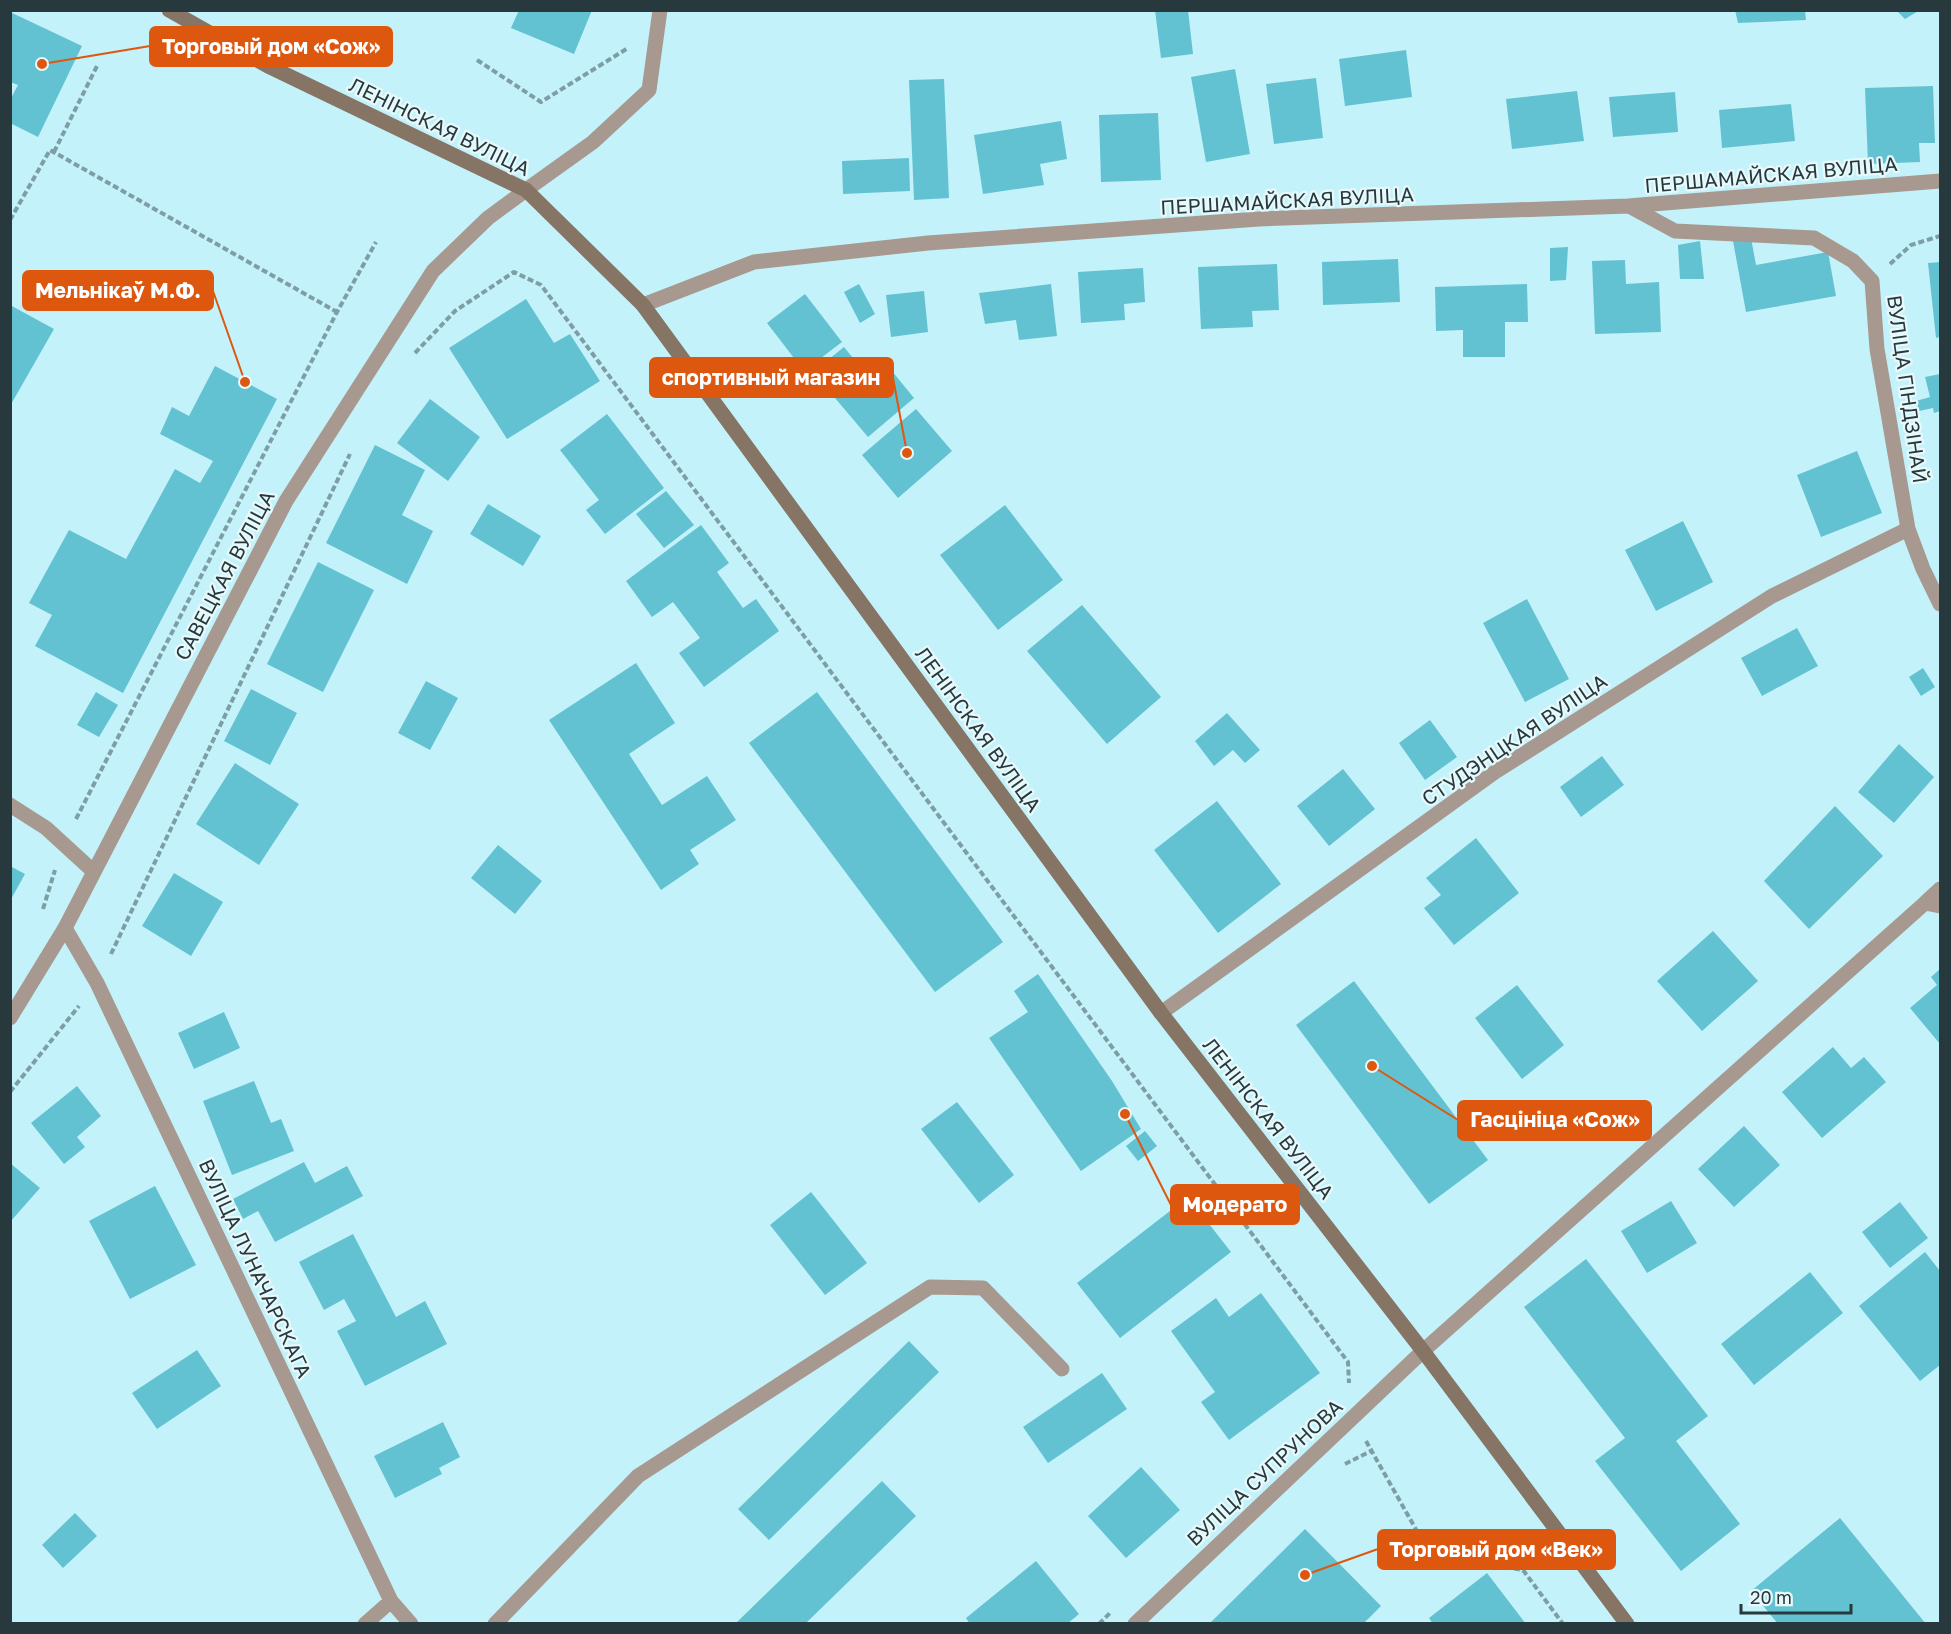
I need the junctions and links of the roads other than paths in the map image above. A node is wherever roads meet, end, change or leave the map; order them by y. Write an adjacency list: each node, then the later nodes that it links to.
1 (169, 10): 4 (main road, ЛЕНІНСКАЯ ВУЛІЦА)
2 (660, 10): 4 (street, САВЕЦКАЯ ВУЛІЦА)
3 (1941, 181): 5 (street, ПЕРШАМАЙСКАЯ ВУЛІЦА)
4 (526, 190): 6 (main road, ЛЕНІНСКАЯ ВУЛІЦА); 10 (street, САВЕЦКАЯ ВУЛІЦА)
5 (1628, 206): 6 (street, ПЕРШАМАЙСКАЯ ВУЛІЦА); 7 (street, ВУЛІЦА ГІНДЗІНАЙ)
6 (644, 305): 14 (main road, ЛЕНІНСКАЯ ВУЛІЦА)
7 (1908, 529): 8 (street, ВУЛІЦА ГІНДЗІНАЙ); 14 (street, СТУДЭНЦКАЯ ВУЛІЦА)
8 (1941, 604)
9 (10, 805): 10 (street)
10 (93, 871): 13 (street, САВЕЦКАЯ ВУЛІЦА)
11 (1941, 889): 12 (street)
12 (1933, 904): 16 (street, ВУЛІЦА СУПРУНОВА)
13 (65, 928): 15 (street, САВЕЦКАЯ ВУЛІЦА); 18 (street, ВУЛІЦА ЛУНАЧАРСКАГА)
14 (1161, 1013): 16 (main road, ЛЕНІНСКАЯ ВУЛІЦА)
15 (10, 1018)
16 (1423, 1351): 22 (street, ВУЛІЦА СУПРУНОВА); 23 (main road, ЛЕНІНСКАЯ ВУЛІЦА)
17 (1062, 1369): 21 (street)
18 (391, 1601): 19 (street); 20 (street, ВУЛІЦА ЛУНАЧАРСКАГА)
19 (365, 1623)
20 (411, 1623)
21 (495, 1623)
22 (1135, 1623)
23 (1627, 1623)

